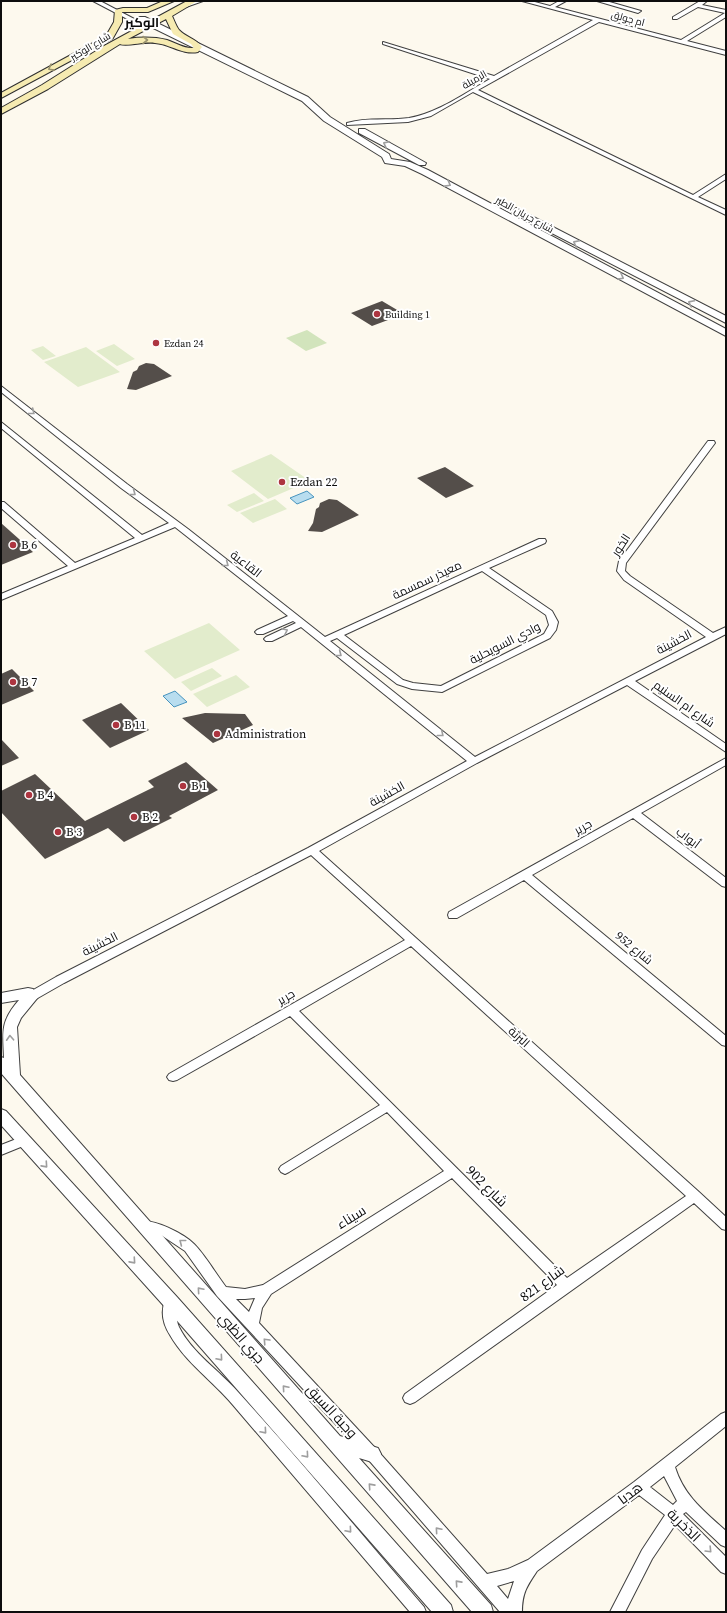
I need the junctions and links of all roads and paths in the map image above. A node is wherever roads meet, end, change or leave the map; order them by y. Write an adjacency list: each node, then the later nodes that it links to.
1 (96, 1): 13 (street)
2 (104, 1): 13 (street)
3 (170, 1): 13 (main road)
4 (177, 1): 19 (main road, شارع الوكير)
5 (200, 1): 10 (street)
6 (525, 1): 12 (street, ام جولق)
7 (562, 1): 12 (street)
8 (600, 1): 14 (street)
9 (704, 1): 11 (street)
10 (188, 2): 16 (main road, شارع الوكير); 19 (main road)
11 (697, 5): 15 (street); 17 (street)
12 (550, 8): 18 (street, ام جولق)
13 (121, 11): 19 (street); 21 (main road)
14 (638, 11)
15 (726, 14): 22 (street)
16 (168, 15): 19 (main road, شارع الوكير); 25 (main road)
17 (675, 18)
18 (598, 20): 20 (street, الرميلة); 22 (street, ام جولق)
19 (144, 23): 21 (main road, شارع الوكير); 24 (main road, شارع الوكير); 25 (street, شارع جريان الطير)
20 (587, 26): 26 (street); 28 (street, الرميلة)
21 (110, 36): 30 (main road, شارع الوكير, one-way to 30)
22 (681, 42): 27 (street, ام جولق)
23 (386, 43): 28 (street)
24 (107, 48): 25 (main road, one-way to 25); 31 (main road, شارع الوكير)
25 (196, 48): 32 (street, شارع جريان الطير)
26 (703, 53)
27 (726, 53)
28 (494, 78): 29 (street, الرميلة)
29 (473, 90): 32 (street, الرميلة); 36 (street)
30 (1, 96)
31 (1, 112)
32 (346, 126): 33 (street, شارع جريان الطير, one-way to 32); 34 (street, شارع جريان الطير)
33 (411, 157): 34 (street); 38 (street, شارع جريان الطير, one-way to 33)
34 (396, 162): 39 (street, شارع جريان الطير, one-way to 39)
35 (726, 176): 36 (street)
36 (694, 197): 37 (street)
37 (726, 213)
38 (726, 320)
39 (726, 333)
40 (1, 388): 44 (street, القاعية, one-way to 44)
41 (1, 424): 45 (street)
42 (711, 443): 54 (street, الخور)
43 (1, 504): 47 (street)
44 (175, 524): 45 (street); 50 (street, القاعية, one-way to 50)
45 (141, 538): 47 (street)
46 (542, 541): 48 (street, معيذر سمسمة)
47 (74, 567): 49 (street)
48 (483, 568): 53 (street, معيذر سمسمة); 53 (street, وادي السويحلية)
49 (1, 597)
50 (294, 617): 51 (street, القاعية); 52 (street)
51 (302, 623): 55 (street, one-way to 51); 56 (street, القاعية)
52 (260, 632)
53 (338, 634): 56 (street, معيذر سمسمة)
54 (721, 634): 57 (street, الخشينة)
55 (268, 639)
56 (323, 642): 59 (street, القاعية, one-way to 59)
57 (628, 681): 58 (street, شارع ام السنيم); 59 (street, الخشينة)
58 (726, 749)
59 (474, 761): 62 (street, الخشينة)
60 (726, 761): 61 (street, جرير)
61 (634, 813): 63 (street, جرير); 64 (street, أبواب)
62 (312, 850): 66 (street, البرثة); 67 (street, الخشينة)
63 (525, 875): 65 (street, جرير); 70 (street, شارع 952)
64 (726, 883)
65 (453, 915)
66 (412, 941): 69 (street, جرير); 81 (street, البرثة)
67 (30, 995): 68 (street); 72 (street, one-way to 67)
68 (1, 998)
69 (291, 1010): 73 (street, جرير); 74 (street, شارع 902)
70 (726, 1042)
71 (1, 1063): 72 (street, جري الظبي)
72 (13, 1077): 83 (street, جري الظبي)
73 (173, 1077)
74 (388, 1106): 79 (street); 80 (street, شارع 902)
75 (1, 1115): 77 (street)
76 (1, 1127): 77 (street)
77 (22, 1139): 78 (street); 87 (street, one-way to 87)
78 (1, 1150)
79 (285, 1169)
80 (452, 1172): 84 (street, شارع 902); 85 (street, سيناء)
81 (695, 1196): 82 (street, البرثة); 84 (street, شارع 821)
82 (726, 1225)
83 (144, 1226): 86 (street, وجبة السيق, one-way to 83); 91 (street, جري الظبي, one-way to 83)
84 (566, 1286): 89 (street, شارع 821)
85 (266, 1290): 86 (street, سيناء); 88 (street, سيناء)
86 (222, 1292): 88 (street, وجبة السيق)
87 (171, 1302): 101 (street, one-way to 101); 102 (street, one-way to 102)
88 (252, 1325): 92 (street, وجبة السيق, one-way to 88)
89 (410, 1398)
90 (726, 1418): 93 (street, هدبا)
91 (332, 1442): 92 (street); 103 (street, جري الظبي, one-way to 91)
92 (372, 1454): 100 (street, وجبة السيق, one-way to 92)
93 (667, 1465): 94 (street, هدبا); 95 (street, الذخرية)
94 (639, 1487): 96 (street, الذخرية); 98 (street, هدبا)
95 (685, 1502): 96 (street); 97 (street, الذخرية)
96 (674, 1514): 99 (street, الذخرية, one-way to 99); 106 (street)
97 (726, 1540)
98 (533, 1565): 100 (street, هدبا); 105 (street, هدبا)
99 (726, 1567)
100 (484, 1582): 104 (street, وجبة السيق)
101 (420, 1612)
102 (444, 1612)
103 (484, 1612)
104 (510, 1612)
105 (515, 1612)
106 (617, 1612)

